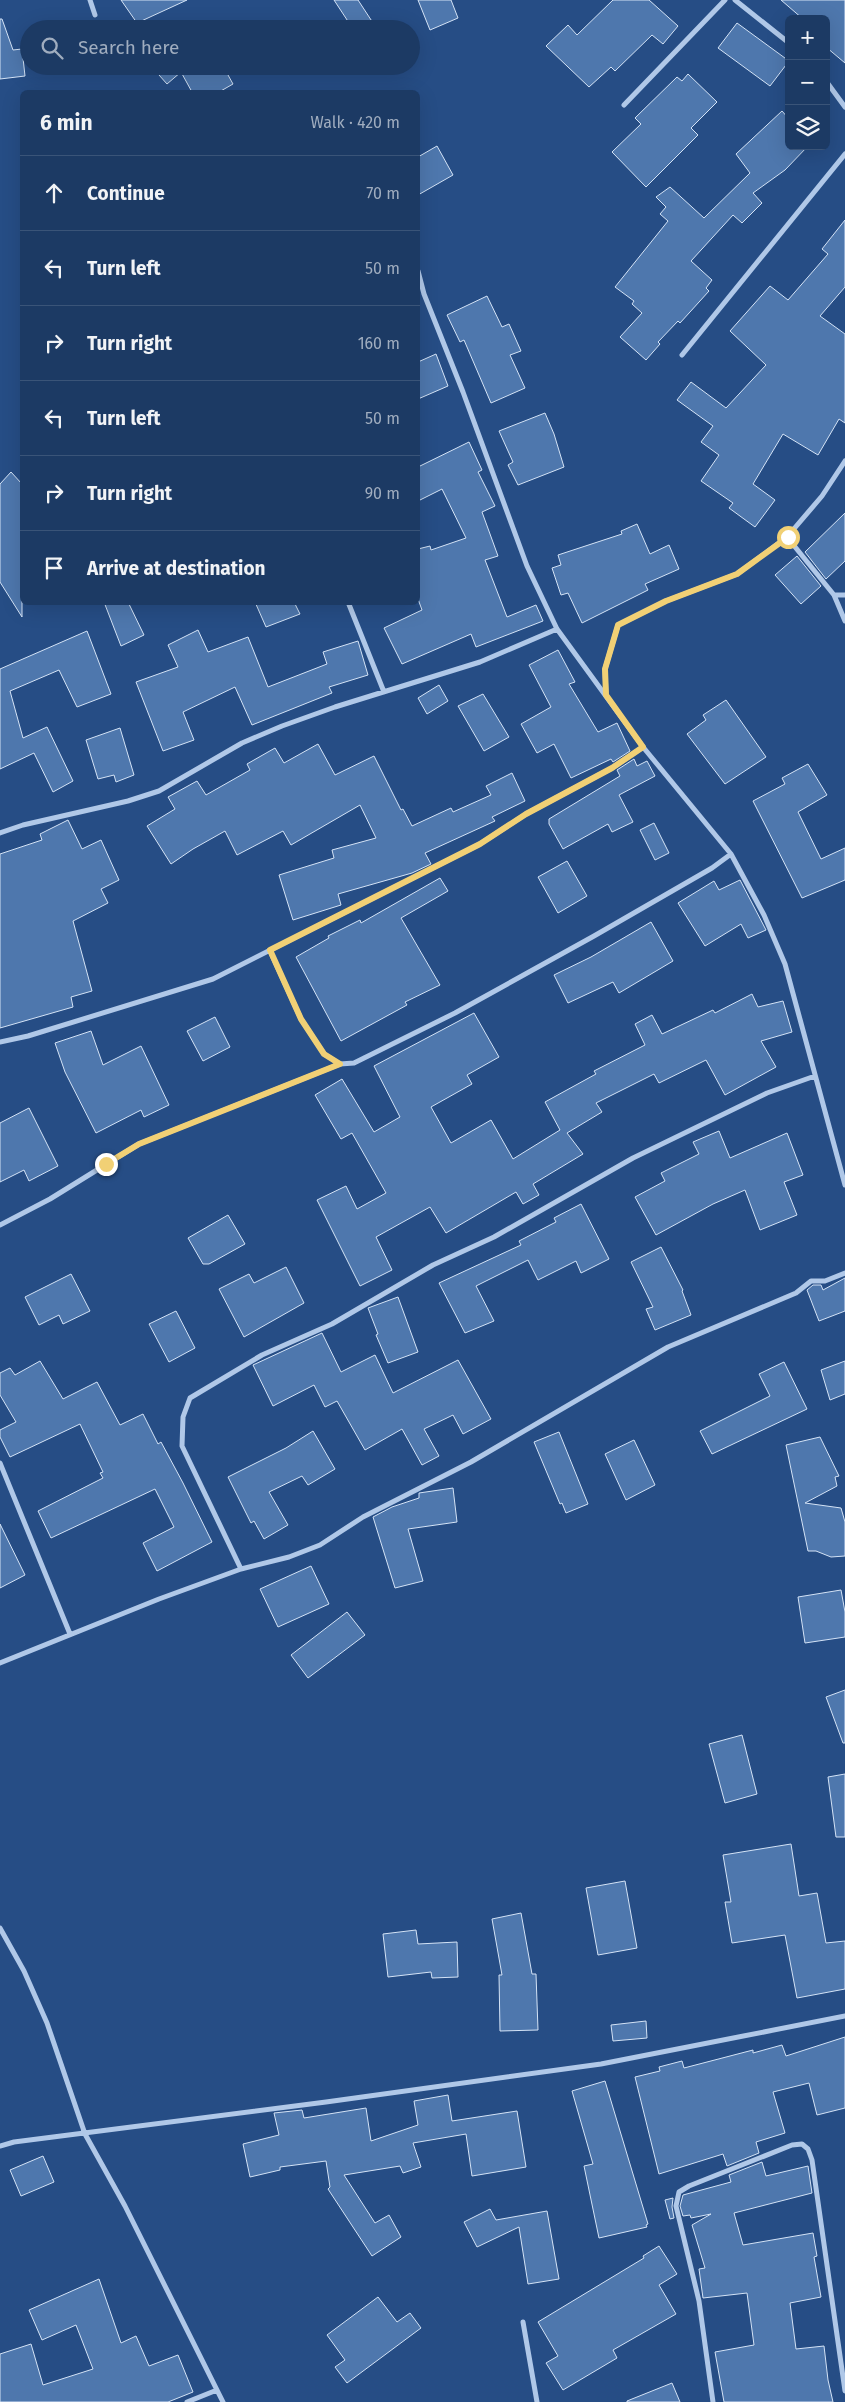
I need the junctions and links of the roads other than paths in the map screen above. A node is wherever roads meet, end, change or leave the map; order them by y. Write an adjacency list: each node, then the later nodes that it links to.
1 (90, 0): 4 (street)
2 (725, 0): 7 (street)
3 (735, 0): 5 (street)
4 (96, 15)
5 (785, 41)
6 (830, 86): 8 (street)
7 (624, 105)
8 (845, 107)
9 (845, 154): 11 (street)
10 (420, 278): 18 (street)
11 (682, 354)
12 (845, 462): 13 (street)
13 (788, 537): 14 (street); 20 (street)
14 (834, 595): 15 (street); 17 (street)
15 (845, 595)
16 (349, 605): 19 (street)
17 (845, 621)
18 (558, 629): 19 (street); 20 (street)
19 (384, 692): 22 (street)
20 (606, 695): 21 (street)
21 (643, 747): 23 (street); 24 (street)
22 (0, 833)
23 (730, 854): 26 (street); 27 (street)
24 (270, 950): 25 (street); 26 (street)
25 (0, 1042)
26 (340, 1064): 29 (street)
27 (815, 1076): 28 (street); 32 (street)
28 (845, 1184)
29 (0, 1225)
30 (845, 1273): 32 (street)
31 (0, 1463): 33 (street)
32 (241, 1569): 33 (street)
33 (70, 1634): 34 (street)
34 (0, 1663)
35 (0, 1928): 37 (street)
36 (845, 2016): 37 (street)
37 (85, 2134): 38 (street); 40 (street)
38 (0, 2146)
39 (523, 2322): 44 (street)
40 (217, 2390): 42 (street); 43 (street)
41 (845, 2391): 45 (street)
42 (187, 2402)
43 (223, 2402)
44 (537, 2402)
45 (713, 2402)

